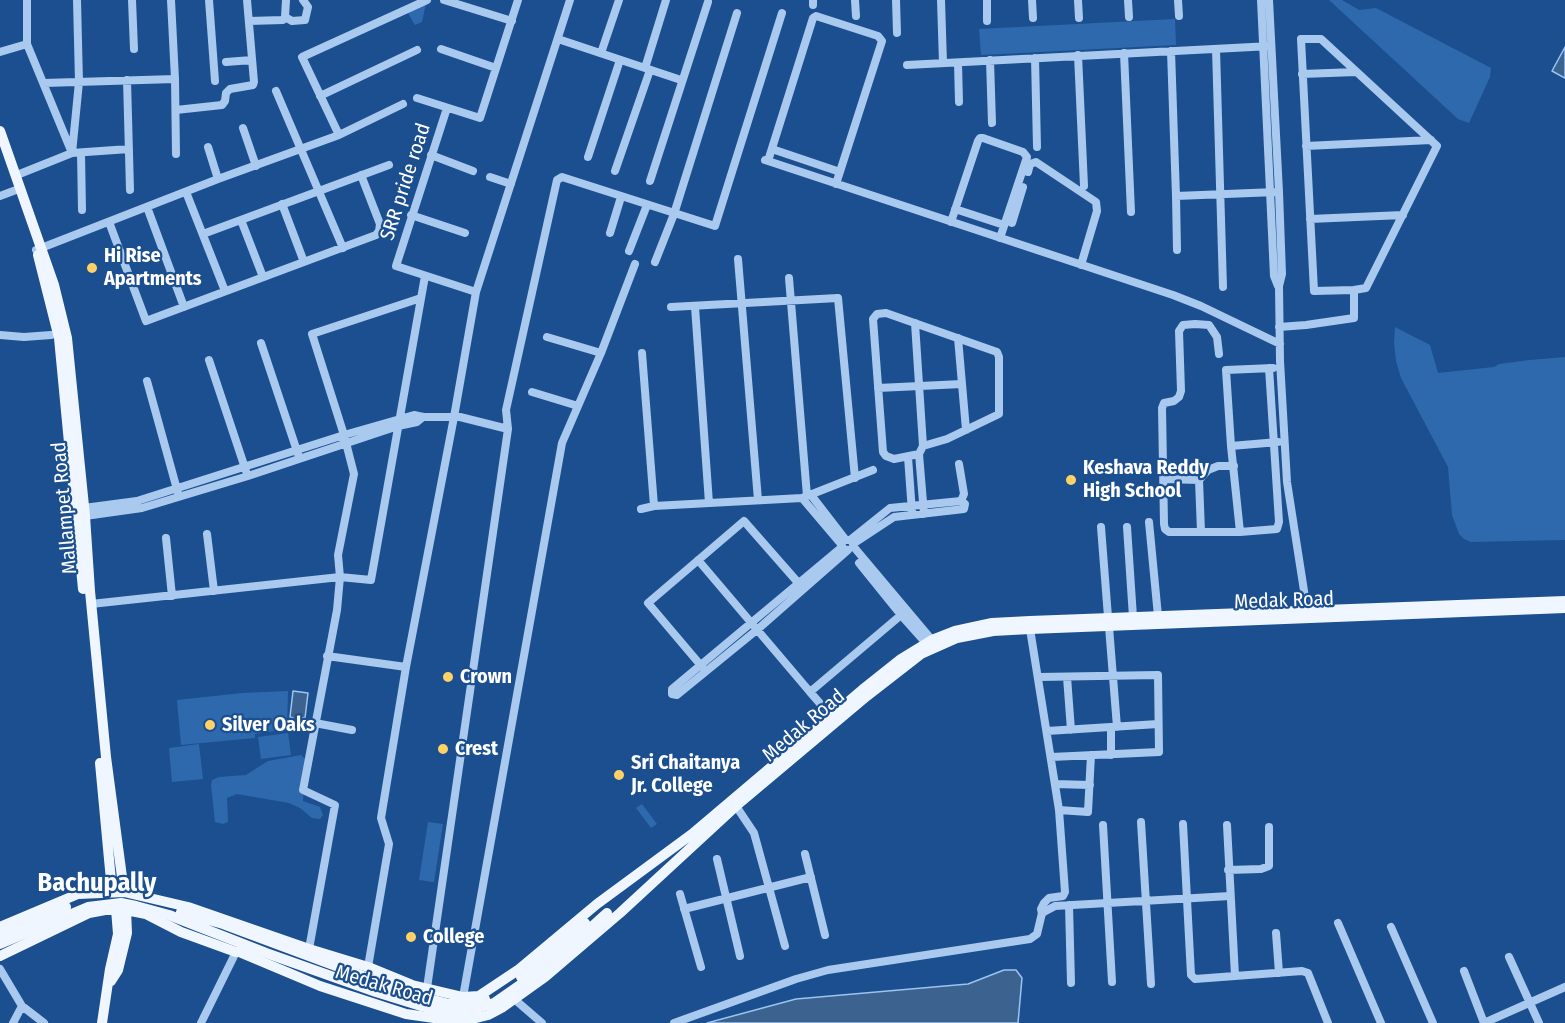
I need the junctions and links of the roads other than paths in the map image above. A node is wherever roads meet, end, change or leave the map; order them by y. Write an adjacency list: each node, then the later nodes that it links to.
1 (27, 0): 39 (street)
2 (77, 0): 66 (street)
3 (132, 0): 41 (street)
4 (171, 0): 62 (street)
5 (209, 0): 65 (street)
6 (247, 0): 34 (street)
7 (286, 0): 28 (street)
8 (303, 0): 28 (street)
9 (427, 0): 69 (street)
10 (444, 0): 35 (street)
11 (518, 0): 35 (street, SRR pride road)
12 (570, 0): 38 (street)
13 (619, 0): 48 (street)
14 (666, 0): 59 (street)
15 (855, 0): 29 (street)
16 (896, 0): 37 (street)
17 (941, 0): 55 (street)
18 (987, 0): 36 (street)
19 (1032, 0): 32 (street)
20 (1078, 0): 33 (street)
21 (1128, 0): 30 (street)
22 (1178, 0): 31 (street)
23 (1261, 0): 40 (street)
24 (1269, 0): 40 (street)
25 (708, 2): 64 (street)
26 (737, 13): 120 (street)
27 (782, 13): 120 (street)
28 (285, 16): 34 (street)
29 (856, 16)
30 (1129, 16)
31 (1179, 16)
32 (1033, 18)
33 (1079, 18)
34 (249, 21): 51 (street)
35 (512, 21): 58 (street, SRR pride road)
36 (987, 21)
37 (897, 33)
38 (558, 39): 48 (street); 102 (street)
39 (27, 44): 46 (street); 67 (street)
40 (1268, 47): 43 (street); 109 (street)
41 (134, 49)
42 (441, 49): 58 (street)
43 (1216, 49): 45 (street); 110 (street)
44 (417, 50): 69 (street)
45 (1171, 51): 47 (street); 112 (street)
46 (0, 52)
47 (1124, 53): 49 (street); 119 (street)
48 (601, 54): 52 (street)
49 (1078, 55): 50 (street); 104 (street)
50 (1035, 58): 53 (street); 83 (street)
51 (252, 60): 54 (street); 74 (street)
52 (620, 60): 59 (street); 91 (street)
53 (990, 60): 56 (street); 75 (street)
54 (226, 62)
55 (943, 63): 56 (street); 57 (street)
56 (958, 63): 71 (street)
57 (907, 65)
58 (496, 68): 73 (street, SRR pride road)
59 (647, 69): 64 (street); 95 (street)
60 (1356, 72): 61 (street); 61 (street); 79 (street)
61 (1302, 74): 80 (street)
62 (175, 79): 63 (street); 74 (street)
63 (127, 80): 66 (street); 84 (street)
64 (681, 80): 101 (street)
65 (215, 81)
66 (79, 82): 67 (street); 87 (street)
67 (44, 83): 87 (street)
68 (276, 91): 86 (street)
69 (321, 96): 78 (street)
70 (417, 98): 73 (street, SRR pride road)
71 (959, 102)
72 (403, 104): 78 (street)
73 (447, 108): 90 (street, SRR pride road)
74 (176, 110): 89 (street)
75 (992, 123)
76 (243, 128): 93 (street)
77 (0, 131): 97 (main road, Mallampet Road)
78 (339, 135): 86 (street)
79 (1431, 140): 80 (street); 122 (street)
80 (1306, 146): 123 (street)
81 (0, 147): 105 (main road, Mallampet Road)
82 (208, 147): 100 (street)
83 (1037, 147)
84 (129, 149): 88 (street); 106 (street)
85 (772, 149): 96 (street); 96 (street); 103 (street)
86 (301, 150): 93 (street); 107 (street)
87 (72, 153): 88 (street); 97 (street)
88 (81, 153): 118 (street)
89 (176, 154)
90 (431, 155): 94 (street); 121 (street, SRR pride road)
91 (588, 157)
92 (389, 165): 98 (street)
93 (256, 166): 100 (street)
94 (473, 171)
95 (615, 171)
96 (840, 172): 103 (street)
97 (17, 175): 133 (main road, Mallampet Road)
98 (361, 175): 107 (street); 132 (street)
99 (490, 177): 102 (street)
100 (218, 179): 108 (street)
101 (650, 181)
102 (511, 184): 147 (street)
103 (836, 184): 126 (street)
104 (1084, 186)
105 (16, 190): 111 (street); 133 (main road, Mallampet Road)
106 (130, 190)
107 (319, 191): 114 (street); 132 (street)
108 (186, 192): 116 (street); 130 (street)
109 (1274, 192): 110 (street); 155 (street)
110 (1221, 194): 112 (street); 144 (street)
111 (0, 196)
112 (1176, 196): 134 (street)
113 (621, 197): 115 (street); 129 (street); 176 (street)
114 (282, 204): 124 (street); 137 (street)
115 (647, 205): 120 (street); 135 (street)
116 (147, 207): 125 (street); 151 (street)
117 (955, 209): 126 (street); 127 (street); 127 (street)
118 (82, 210)
119 (1131, 213)
120 (674, 214): 138 (street)
121 (411, 215): 128 (street); 141 (street, SRR pride road)
122 (1403, 215): 123 (street); 145 (street)
123 (1310, 219): 145 (street)
124 (241, 220): 130 (street); 142 (street)
125 (109, 222): 133 (street); 151 (street)
126 (951, 222): 131 (street)
127 (1008, 224): 131 (street); 140 (street)
128 (465, 233)
129 (610, 233)
130 (202, 234): 146 (street)
131 (1000, 238): 140 (street)
132 (343, 248): 137 (street)
133 (39, 249): 201 (main road, Mallampet Road); 257 (main road, Mallampet Road)
134 (1177, 250)
135 (629, 251)
136 (738, 259): 150 (street)
137 (304, 262): 142 (street)
138 (656, 262)
139 (635, 264): 162 (street)
140 (1081, 265): 161 (street)
141 (426, 276): 147 (street); 148 (street)
142 (263, 277): 146 (street)
143 (789, 278): 149 (street)
144 (1223, 287)
145 (1354, 290): 155 (street)
146 (225, 291): 151 (street)
147 (476, 292): 174 (street)
148 (421, 298): 175 (street); 178 (street)
149 (791, 301): 150 (street); 190 (street); 194 (street)
150 (742, 304): 153 (street); 195 (street)
151 (184, 306)
152 (671, 307): 153 (street)
153 (695, 307): 196 (street)
154 (915, 323): 159 (street); 170 (street); 171 (street)
155 (1280, 327): 161 (street)
156 (0, 335): 157 (street)
157 (51, 335)
158 (547, 336): 162 (street)
159 (958, 338): 169 (street); 177 (street)
160 (261, 343): 184 (street)
161 (1280, 344): 167 (street)
162 (601, 353): 173 (street)
163 (642, 353): 197 (street)
164 (1219, 354): 191 (street)
165 (209, 360): 189 (street)
166 (1269, 368): 167 (street); 180 (street); 182 (street)
167 (1280, 368): 179 (street)
168 (147, 381): 193 (street)
169 (962, 384): 170 (street); 177 (street)
170 (919, 386): 171 (street); 183 (street)
171 (878, 388): 185 (street)
172 (532, 392): 173 (street)
173 (578, 406): 297 (street)
174 (454, 417): 175 (street); 176 (street); 228 (street)
175 (399, 423): 178 (street); 181 (street); 211 (street)
176 (508, 429): 296 (street)
177 (966, 430): 183 (street)
178 (344, 435): 181 (street); 184 (street)
179 (1285, 441): 180 (street); 218 (street)
180 (1273, 442): 182 (street); 206 (street)
181 (346, 444): 184 (street); 211 (street)
182 (1231, 446): 187 (street)
183 (921, 450): 185 (street); 199 (street)
184 (298, 455): 189 (street)
185 (908, 457): 200 (street)
186 (960, 464): 199 (street)
187 (1233, 465): 192 (street); 206 (street)
188 (873, 470): 190 (street)
189 (247, 471): 193 (street)
190 (855, 478): 194 (street)
191 (1164, 479): 192 (street); 205 (street)
192 (1199, 480): 205 (street)
193 (178, 493): 201 (street)
194 (807, 496): 195 (street); 209 (street)
195 (758, 500): 196 (street)
196 (709, 503): 197 (street)
197 (654, 506): 198 (street)
198 (641, 509)
199 (924, 509): 200 (street)
200 (912, 511): 209 (street)
201 (85, 512): 216 (main road, Mallampet Road)
202 (1149, 522): 221 (street)
203 (1101, 527): 223 (street)
204 (1127, 527): 222 (street)
205 (1201, 532): 206 (street)
206 (1240, 532)
207 (207, 534): 213 (street)
208 (166, 538): 214 (street)
209 (848, 545): 212 (street); 220 (street)
210 (698, 560): 212 (street); 224 (street); 224 (street)
211 (340, 577): 213 (street); 227 (street)
212 (801, 586): 224 (street)
213 (214, 591): 214 (street)
214 (172, 596): 216 (street)
215 (1565, 601): 219 (main road, Medak Road)
216 (91, 604): 258 (main road, Mallampet Road)
217 (1565, 608): 219 (main road, Medak Road)
218 (1307, 610): 219 (main road, Medak Road); 221 (main road, Medak Road)
219 (1363, 612): 223 (main road, Medak Road)
220 (904, 613): 226 (street); 232 (street)
221 (1158, 616): 222 (main road, Medak Road)
222 (1134, 617): 223 (main road, Medak Road)
223 (1108, 622): 225 (main road, Medak Road); 226 (main road, Medak Road); 229 (street)
224 (755, 626): 232 (street)
225 (1030, 629): 230 (street); 245 (main road, Medak Road)
226 (929, 641): 233 (main road, Medak Road)
227 (327, 656): 228 (street); 234 (street)
228 (406, 667): 286 (street)
229 (1113, 676): 231 (street); 235 (street); 236 (street)
230 (1039, 677): 231 (street); 239 (street)
231 (1067, 677): 238 (street)
232 (810, 692): 233 (street)
233 (831, 716): 265 (main road, Medak Road)
234 (315, 723): 237 (street); 281 (street)
235 (1158, 724): 236 (street); 240 (street)
236 (1114, 727): 238 (street); 240 (street)
237 (352, 730)
238 (1071, 730): 239 (street)
239 (1047, 731): 242 (street)
240 (1111, 754): 241 (street)
241 (1092, 756): 242 (street); 244 (street)
242 (1051, 757): 243 (street)
243 (1055, 784): 244 (street); 246 (street)
244 (1090, 785): 246 (street)
245 (736, 806): 256 (street); 266 (main road, Medak Road)
246 (1059, 810): 270 (street)
247 (1141, 822): 263 (street)
248 (1183, 824): 261 (street)
249 (1103, 825): 264 (street)
250 (1227, 825): 254 (street)
251 (1269, 826): 254 (street)
252 (805, 854): 255 (street)
253 (717, 859): 262 (street)
254 (1228, 870): 260 (street)
255 (811, 877): 256 (street); 277 (street)
256 (769, 888): 262 (street); 280 (street)
257 (112, 891): 258 (main road, Medak Road); 271 (main road, Medak Road)
258 (124, 892): 281 (main road, Medak Road)
259 (680, 894): 269 (street)
260 (1230, 896): 261 (street); 291 (street)
261 (1188, 898): 263 (street); 291 (street)
262 (726, 899): 269 (street); 284 (street)
263 (1146, 900): 264 (street); 294 (street)
264 (1107, 903): 267 (street); 292 (street)
265 (597, 904): 276 (main road, bridge); 297 (main road, Medak Road)
266 (629, 905): 278 (main road, bridge); 298 (main road, Medak Road)
267 (1069, 905): 270 (street); 293 (street)
268 (121, 909): 279 (main road); 282 (main road, Medak Road); 305 (main road)
269 (684, 909): 287 (street)
270 (1042, 915): 309 (street)
271 (13, 921): 273 (main road, Medak Road); 279 (main road)
272 (1338, 923): 311 (street)
273 (0, 927)
274 (1390, 927): 312 (street)
275 (1276, 933): 290 (street)
276 (0, 935)
277 (825, 935)
278 (0, 944)
279 (24, 945): 283 (main road)
280 (785, 946)
281 (309, 949): 286 (main road, Medak Road)
282 (236, 952): 301 (main road, Medak Road); 306 (street)
283 (0, 956)
284 (740, 956)
285 (1509, 957): 299 (street)
286 (368, 967): 296 (main road, Medak Road)
287 (701, 968)
288 (0, 969): 300 (street)
289 (1464, 971): 313 (street)
290 (1279, 973): 291 (street); 310 (street)
291 (1235, 976)
292 (1112, 982)
293 (1071, 983)
294 (1151, 984)
295 (1565, 987): 299 (street)
296 (427, 988): 297 (main road, Medak Road)
297 (464, 996)
298 (513, 998): 302 (main road, Medak Road); 308 (street)
299 (1529, 1002): 313 (street); 314 (street)
300 (22, 1006): 303 (street); 304 (street)
301 (406, 1014): 302 (main road, Medak Road); 307 (street)
302 (431, 1021)
303 (12, 1023)
304 (44, 1023)
305 (102, 1023)
306 (201, 1023)
307 (399, 1023)
308 (542, 1023)
309 (674, 1023)
310 (1328, 1023)
311 (1381, 1023)
312 (1433, 1023)
313 (1484, 1023)
314 (1539, 1023)

